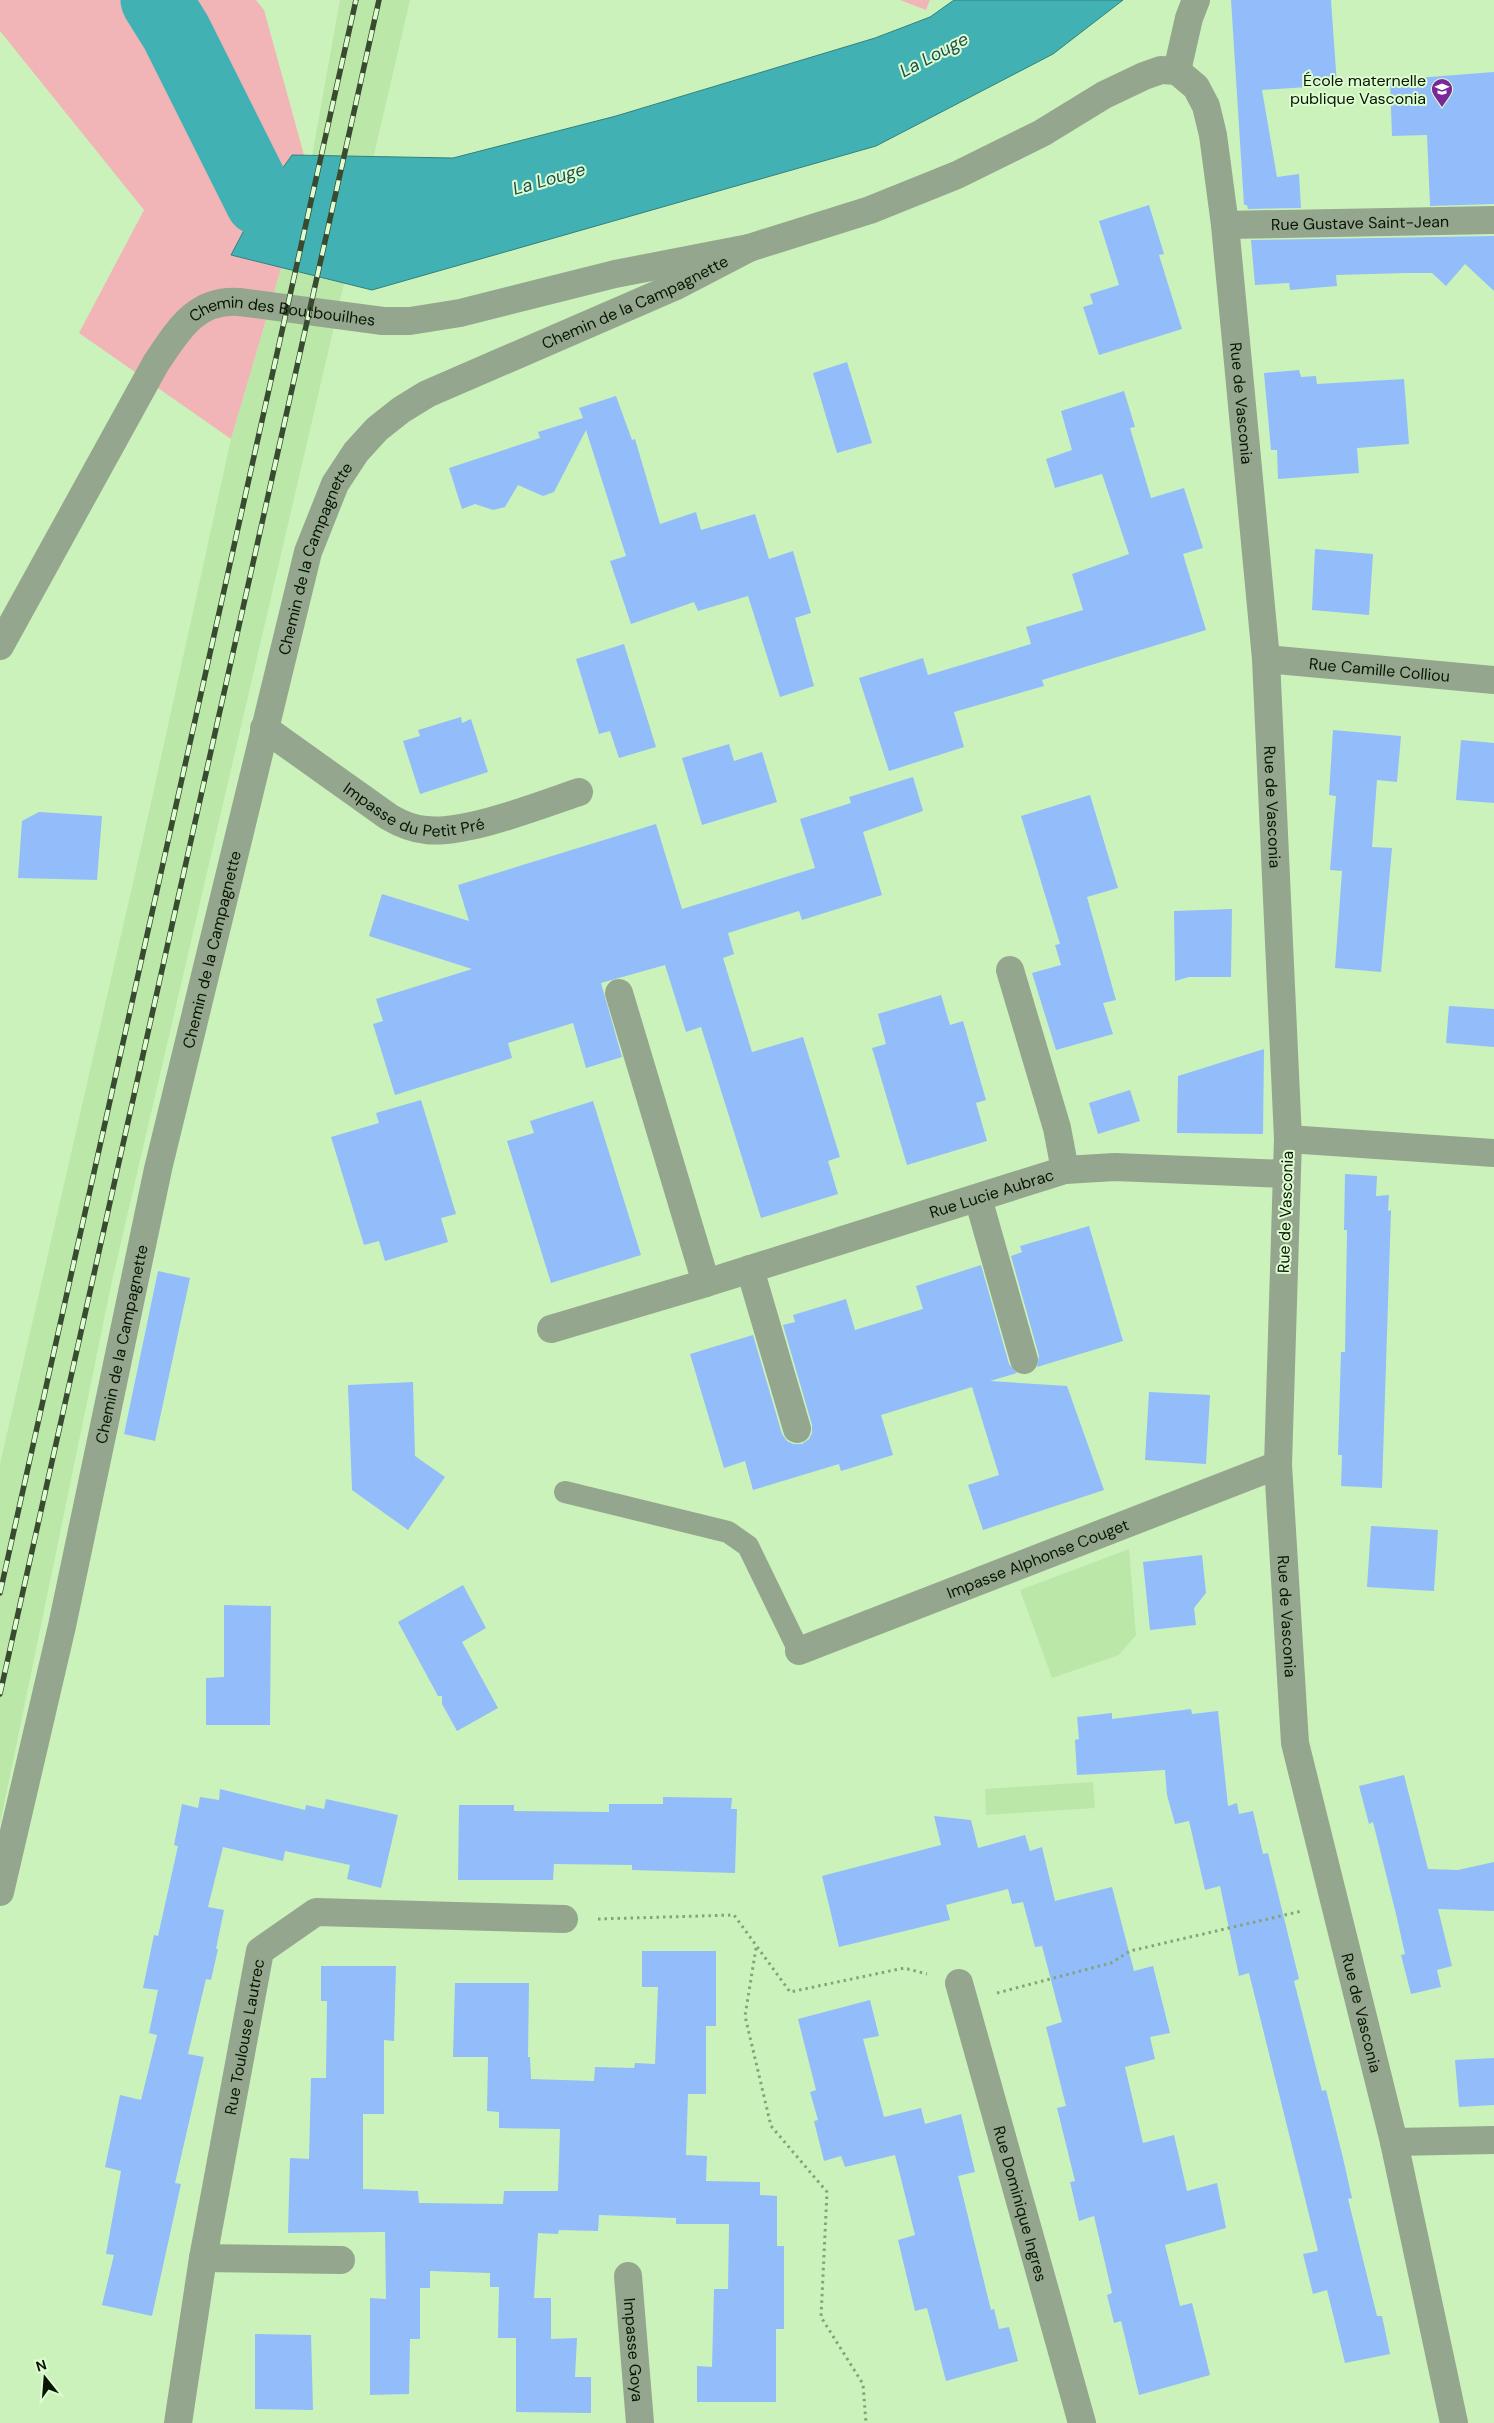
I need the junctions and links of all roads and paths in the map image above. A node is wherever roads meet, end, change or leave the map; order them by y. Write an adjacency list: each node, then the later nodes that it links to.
1 (1196, 0): 2 (street)
2 (1177, 71): 4 (street, Rue de Vasconia); 5 (street)
3 (1494, 220): 4 (street, Rue Gustave Saint-Jean)
4 (1225, 225): 7 (street, Rue de Vasconia)
5 (748, 248): 6 (street, Chemin des Boutbouilhes); 9 (street, Chemin de la Campagnette)
6 (0, 646)
7 (1266, 659): 8 (street, Rue Camille Colliou); 13 (street, Rue de Vasconia)
8 (1494, 680)
9 (264, 728): 10 (street, Impasse du Petit Pré); 26 (street, Chemin de la Campagnette)
10 (579, 792)
11 (1010, 970): 15 (street)
12 (619, 993): 19 (street)
13 (1288, 1139): 14 (street); 16 (street, Rue de Vasconia)
14 (1494, 1153)
15 (1065, 1170): 16 (street, Rue Lucie Aubrac); 17 (street, Rue Lucie Aubrac)
16 (1286, 1174): 23 (street, Rue de Vasconia)
17 (978, 1198): 18 (street, Rue Lucie Aubrac); 21 (street)
18 (750, 1269): 19 (street, Rue Lucie Aubrac); 22 (street)
19 (706, 1283): 20 (street, Rue Lucie Aubrac)
20 (551, 1329)
21 (1024, 1360)
22 (797, 1429)
23 (1278, 1465): 25 (street, Impasse Alphonse Couget); 27 (street, Rue de Vasconia)
24 (566, 1492): 25 (lane)
25 (799, 1651)
26 (0, 1892)
27 (1336, 1903): 30 (path); 32 (street, Rue de Vasconia)
28 (564, 1920): 29 (path); 33 (street, Rue Toulouse Lautrec)
29 (756, 1948): 30 (path); 38 (path)
30 (962, 1992): 39 (street, Rue Dominique Ingres)
31 (1494, 2140): 32 (street)
32 (1394, 2142): 40 (street, Rue de Vasconia)
33 (203, 2258): 34 (street); 36 (street, Rue Toulouse Lautrec)
34 (341, 2260)
35 (628, 2276): 37 (street, Impasse Goya)
36 (179, 2413)
37 (640, 2423)
38 (866, 2423)
39 (1082, 2423)
40 (1454, 2423)

